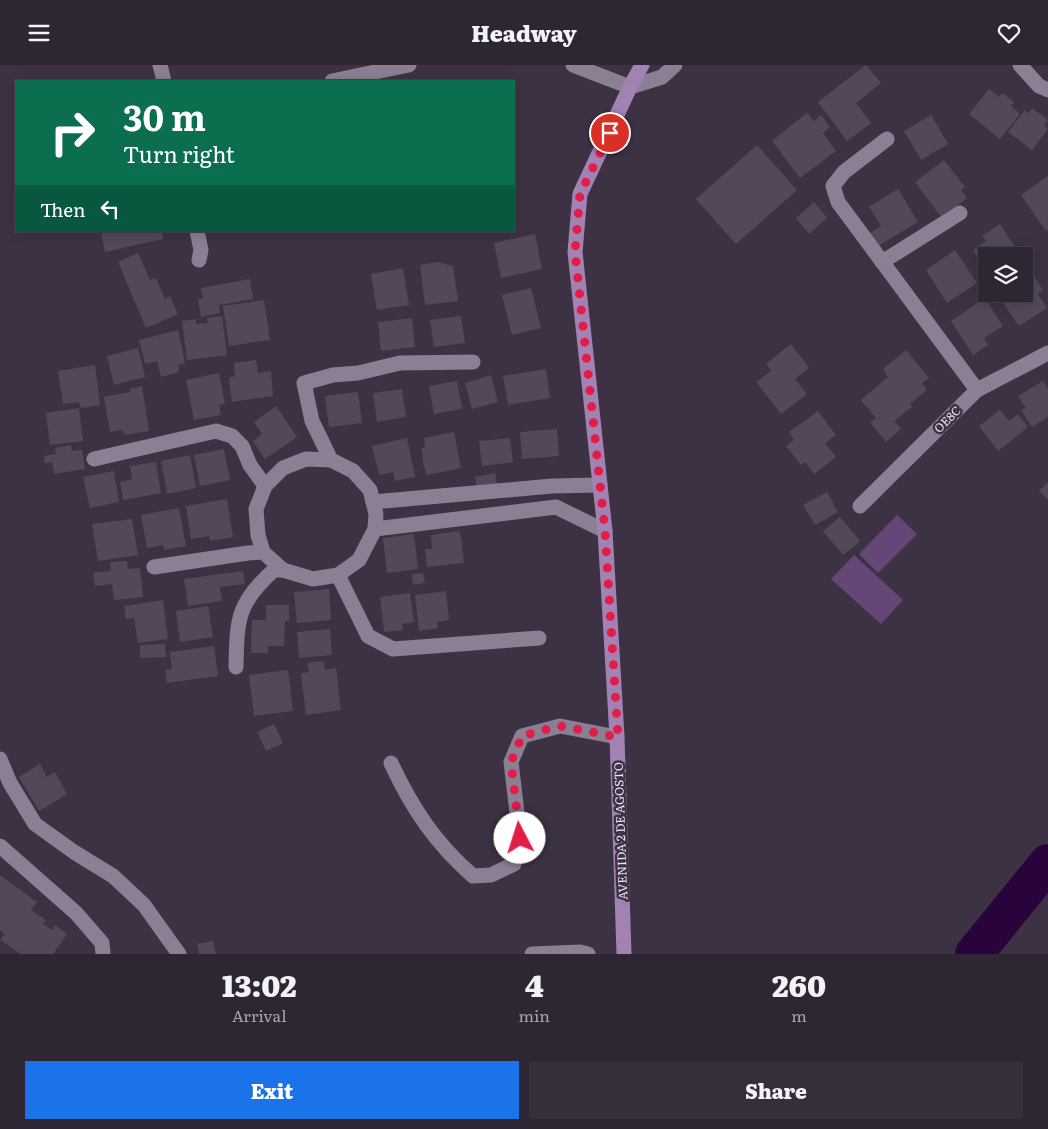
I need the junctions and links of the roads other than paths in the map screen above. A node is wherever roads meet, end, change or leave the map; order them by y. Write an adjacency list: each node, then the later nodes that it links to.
1 (160, 65): 7 (street)
2 (409, 65): 8 (street)
3 (573, 65): 9 (street)
4 (642, 65): 9 (main road, AVENIDA 2 DE AGOSTO)
5 (675, 65): 9 (street)
6 (1020, 65): 10 (street)
7 (164, 80)
8 (337, 80)
9 (630, 87): 21 (main road, AVENIDA 2 DE AGOSTO)
10 (1048, 90)
11 (887, 139): 15 (street)
12 (960, 213): 15 (street)
13 (197, 232): 14 (street)
14 (199, 260)
15 (882, 262): 18 (street)
16 (1048, 353): 18 (street, OE8C)
17 (473, 362): 20 (street)
18 (977, 390): 24 (street, OE8C)
19 (94, 459): 22 (street)
20 (331, 460): 22 (street); 23 (street)
21 (600, 485): 23 (street); 26 (main road, AVENIDA 2 DE AGOSTO)
22 (265, 486): 27 (street)
23 (373, 502): 25 (street)
24 (860, 506)
25 (375, 529): 26 (street); 30 (street)
26 (605, 531): 33 (main road, AVENIDA 2 DE AGOSTO)
27 (263, 552): 28 (street); 29 (street)
28 (154, 567)
29 (283, 570): 30 (street); 32 (street)
30 (338, 575): 31 (street)
31 (539, 638)
32 (236, 667)
33 (618, 737): 35 (street); 41 (main road, AVENIDA 2 DE AGOSTO)
34 (0, 759): 38 (street)
35 (391, 763)
36 (0, 845): 37 (street)
37 (103, 954)
38 (180, 954)
39 (532, 954): 40 (street)
40 (588, 954)
41 (624, 954)

